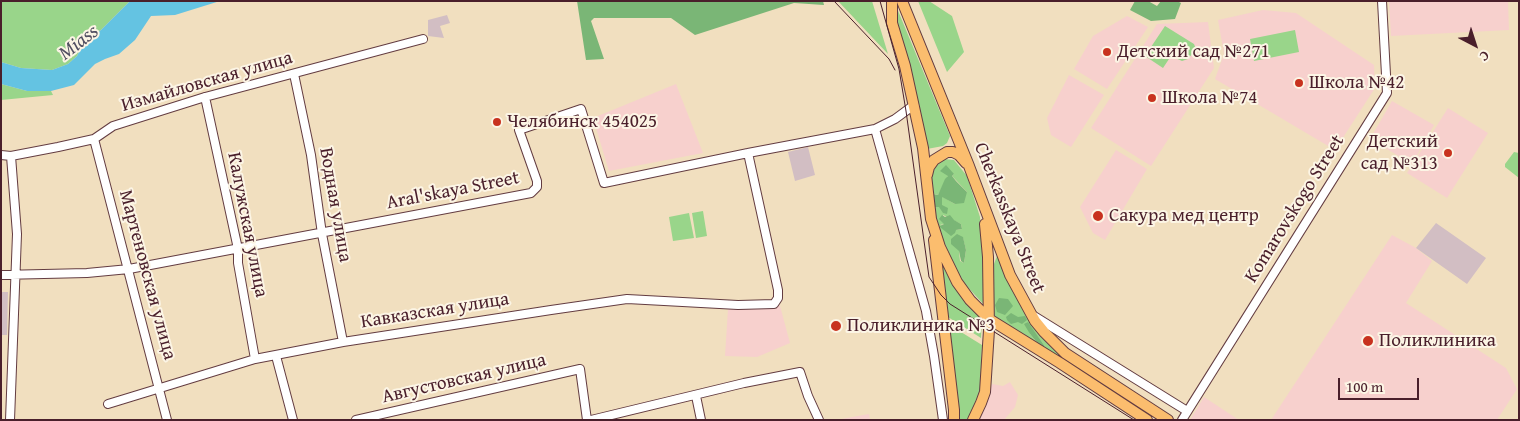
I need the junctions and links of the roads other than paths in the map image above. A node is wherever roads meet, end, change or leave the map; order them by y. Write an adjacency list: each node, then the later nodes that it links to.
1 (892, 1): 7 (main road)
2 (902, 1): 13 (main road, Cherkasskaya Street)
3 (1382, 1): 30 (street, Komarovskogo Street)
4 (423, 39): 5 (street, Измайловская улица)
5 (294, 74): 6 (street, Измайловская улица); 17 (street, Водная улица)
6 (205, 97): 9 (street, Измайловская улица); 18 (street, Калужская улица)
7 (914, 105): 8 (street, Aral'skaya Street); 14 (main road)
8 (875, 129): 10 (street, Aral'skaya Street); 38 (street)
9 (94, 139): 12 (street, Измайловская улица); 19 (street, Мартеновская улица)
10 (748, 153): 17 (street, Aral'skaya Street); 24 (street, Кавказская улица)
11 (1, 155): 12 (street, Измайловская улица)
12 (11, 156): 21 (street)
13 (969, 166): 14 (main road); 15 (main road, Cherkasskaya Street)
14 (927, 176): 16 (main road)
15 (982, 204): 22 (main road, Cherkasskaya Street); 23 (main road)
16 (931, 219): 23 (main road); 39 (main road)
17 (322, 234): 18 (street, Aral'skaya Street); 24 (street, Водная улица)
18 (238, 249): 19 (street, Aral'skaya Street); 26 (street, Калужская улица)
19 (129, 269): 21 (street, Aral'skaya Street); 27 (street, Мартеновская улица)
20 (1, 275): 21 (street, Aral'skaya Street)
21 (16, 275): 31 (street)
22 (1031, 314): 30 (street); 42 (main road, Cherkasskaya Street)
23 (989, 319): 40 (main road); 41 (main road)
24 (343, 342): 25 (street, Кавказская улица)
25 (276, 356): 26 (street, Кавказская улица); 33 (street)
26 (255, 359): 27 (street, Кавказская улица)
27 (160, 388): 29 (street, Кавказская улица); 32 (street, Мартеновская улица)
28 (696, 396): 35 (street); 36 (street); 37 (street)
29 (108, 404)
30 (1187, 411): 43 (street, Komarovskogo Street)
31 (10, 420)
32 (167, 420)
33 (293, 420)
34 (356, 420): 35 (street, Августовская улица)
35 (589, 420)
36 (701, 420)
37 (819, 420)
38 (943, 420)
39 (954, 420)
40 (973, 420)
41 (1147, 420)
42 (1168, 420)
43 (1182, 420)

